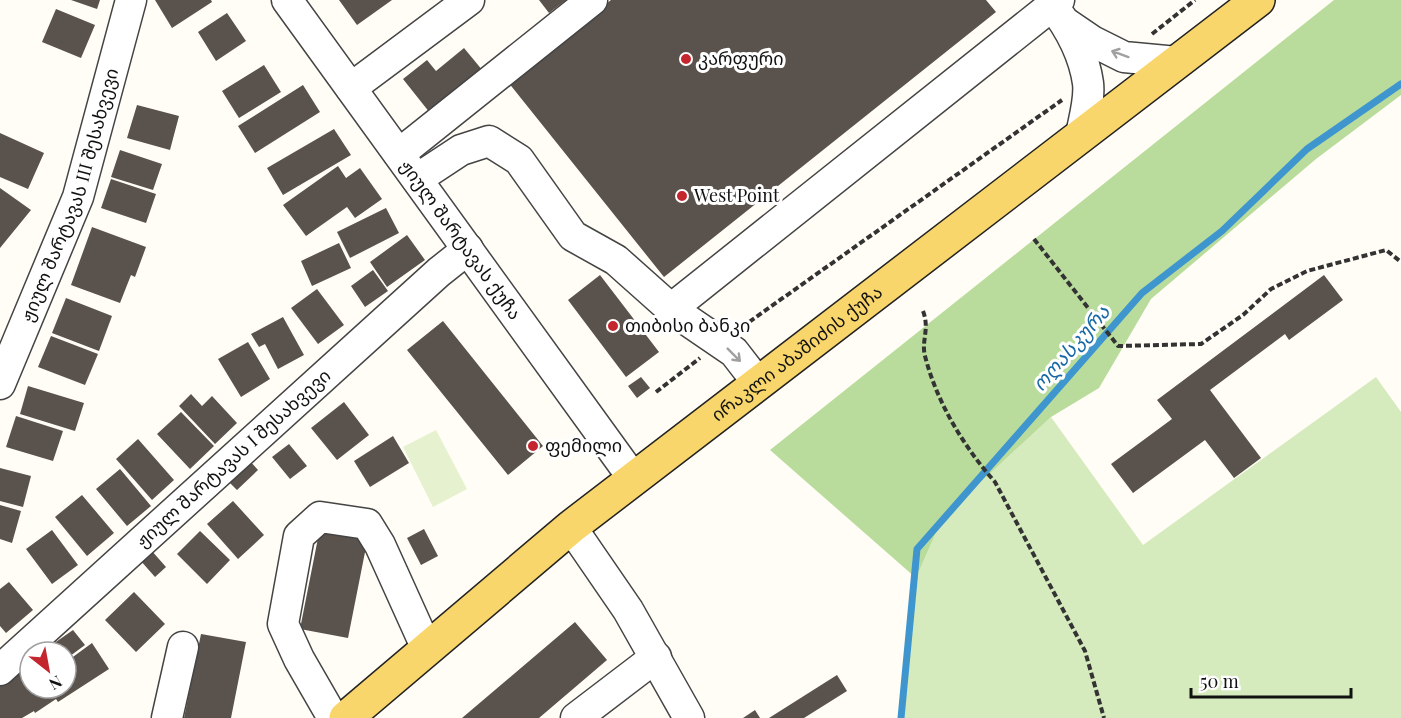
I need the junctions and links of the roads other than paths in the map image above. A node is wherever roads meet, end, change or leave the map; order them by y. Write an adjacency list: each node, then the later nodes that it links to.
1 (131, 0): 15 (street, ჟიულ შარტავას III შესახვევი)
2 (288, 0): 8 (street, ჟიულ შარტავას ქუჩა)
3 (592, 0): 10 (street)
4 (451, 5): 8 (street)
5 (1240, 5): 7 (main road, ირაკლი აბაშიძის ქუჩა)
6 (1048, 9): 7 (street, one-way to 6); 9 (street); 13 (street)
7 (1177, 62): 9 (main road, ირაკლი აბაშიძის ქუჩა)
8 (351, 88): 10 (street, ჟიულ შარტავას ქუჩა)
9 (1081, 135): 14 (main road, ირაკლი აბაშიძის ქუჩა)
10 (399, 153): 11 (street, ჟიულ შარტავას ქუჩა)
11 (417, 179): 12 (street, ჟიულ შარტავას ქუჩა); 13 (street)
12 (468, 249): 16 (street, ჟიულ შარტავას ქუჩა); 21 (street, ჟიულ შარტავას I შესახვევი)
13 (671, 309): 14 (street, one-way to 14)
14 (758, 383): 16 (main road, ირაკლი აბაშიძის ქუჩა)
15 (0, 384)
16 (633, 478): 17 (main road, ირაკლი აბაშიძის ქუჩა)
17 (571, 527): 19 (main road, ირაკლი აბაშიძის ქუჩა); 20 (street)
18 (183, 647): 22 (street)
19 (427, 649): 23 (street); 24 (main road, ირაკლი აბაშიძის ქუჩა)
20 (656, 657): 25 (street); 26 (street)
21 (0, 670)
22 (166, 718)
23 (333, 718)
24 (346, 718)
25 (576, 718)
26 (689, 718)

